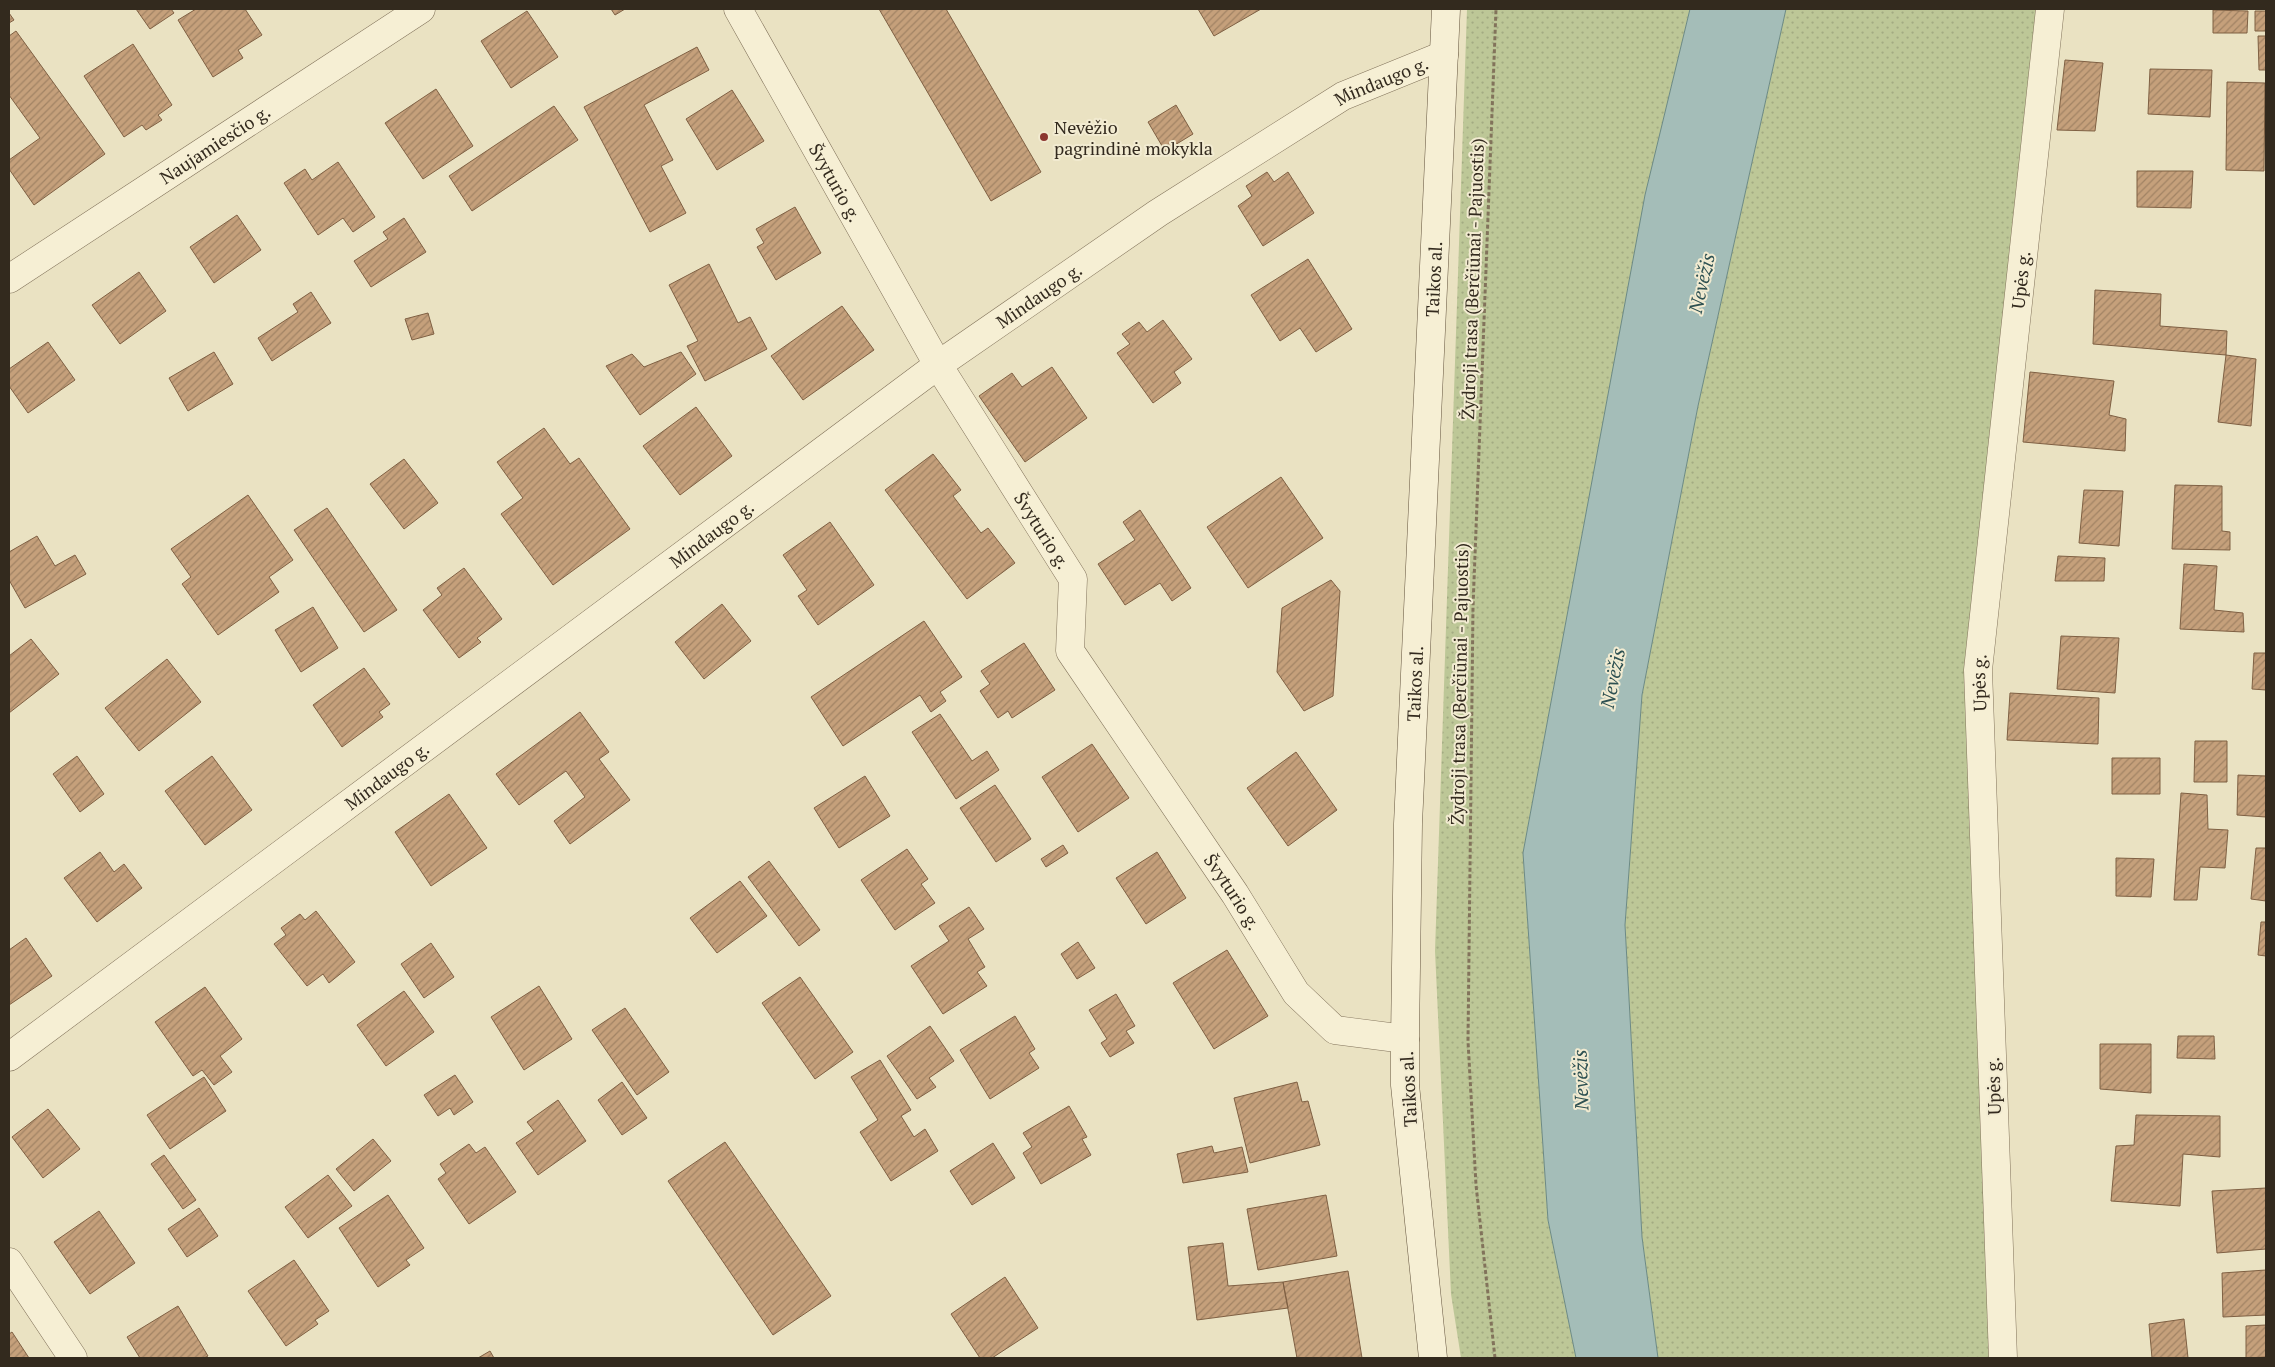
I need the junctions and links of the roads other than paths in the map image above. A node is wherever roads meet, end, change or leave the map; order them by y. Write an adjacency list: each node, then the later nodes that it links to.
1 (421, 9): 6 (street, Naujamiesčio g.)
2 (738, 9): 7 (street, Švyturio g.)
3 (1446, 9): 5 (street, Taikos al.)
4 (2050, 9): 13 (street, Upės g.)
5 (1444, 55): 7 (street, Mindaugo g.); 8 (street, Taikos al.)
6 (9, 279)
7 (938, 366): 8 (street, Švyturio g.); 9 (street, Mindaugo g.)
8 (1405, 1039): 12 (street, Taikos al.)
9 (9, 1057)
10 (9, 1262): 11 (street)
11 (73, 1358)
12 (1433, 1358)
13 (2003, 1358)

